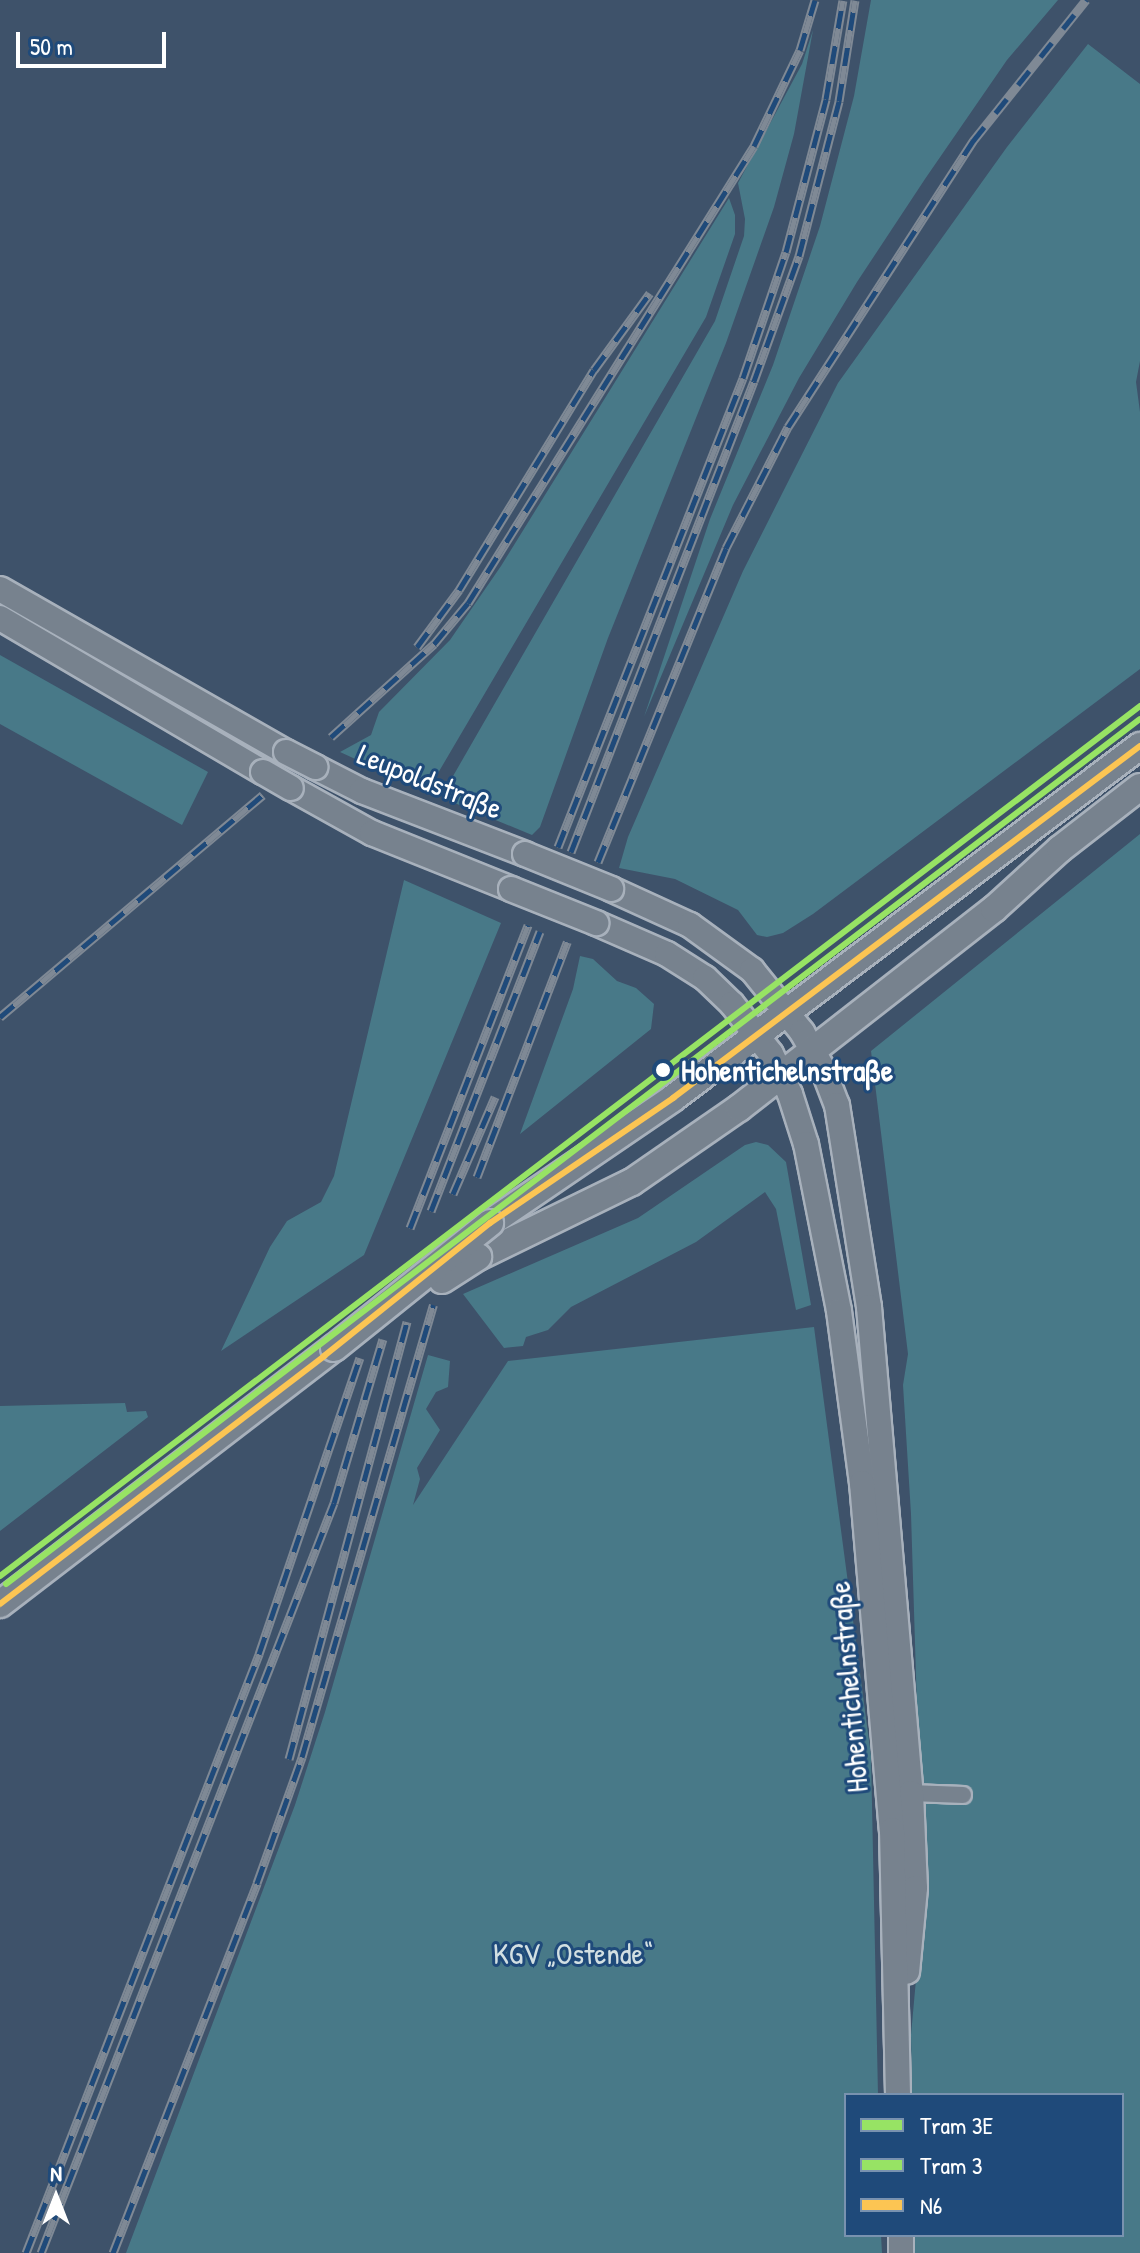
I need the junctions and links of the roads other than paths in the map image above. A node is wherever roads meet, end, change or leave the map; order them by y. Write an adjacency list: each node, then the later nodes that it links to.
1 (0, 589): 5 (main road, Leupoldstraße, bridge)
2 (0, 618): 6 (main road, bridge)
3 (1140, 746): 5 (main road)
4 (1140, 787): 7 (main road)
5 (789, 1013): 6 (main road); 7 (main road, Leupoldstraße)
6 (759, 1035): 8 (main road, Hohentichelnstraße); 9 (main road, bridge)
7 (814, 1051): 8 (main road); 11 (main road, Hohentichelnstraße)
8 (782, 1075): 9 (main road, bridge); 13 (main road, Hohentichelnstraße)
9 (329, 1352): 10 (main road)
10 (0, 1604)
11 (911, 1793): 12 (street); 13 (main road, Hohentichelnstraße)
12 (963, 1795)
13 (899, 2013): 14 (main road, Hohentichelnstraße)
14 (898, 2093)

